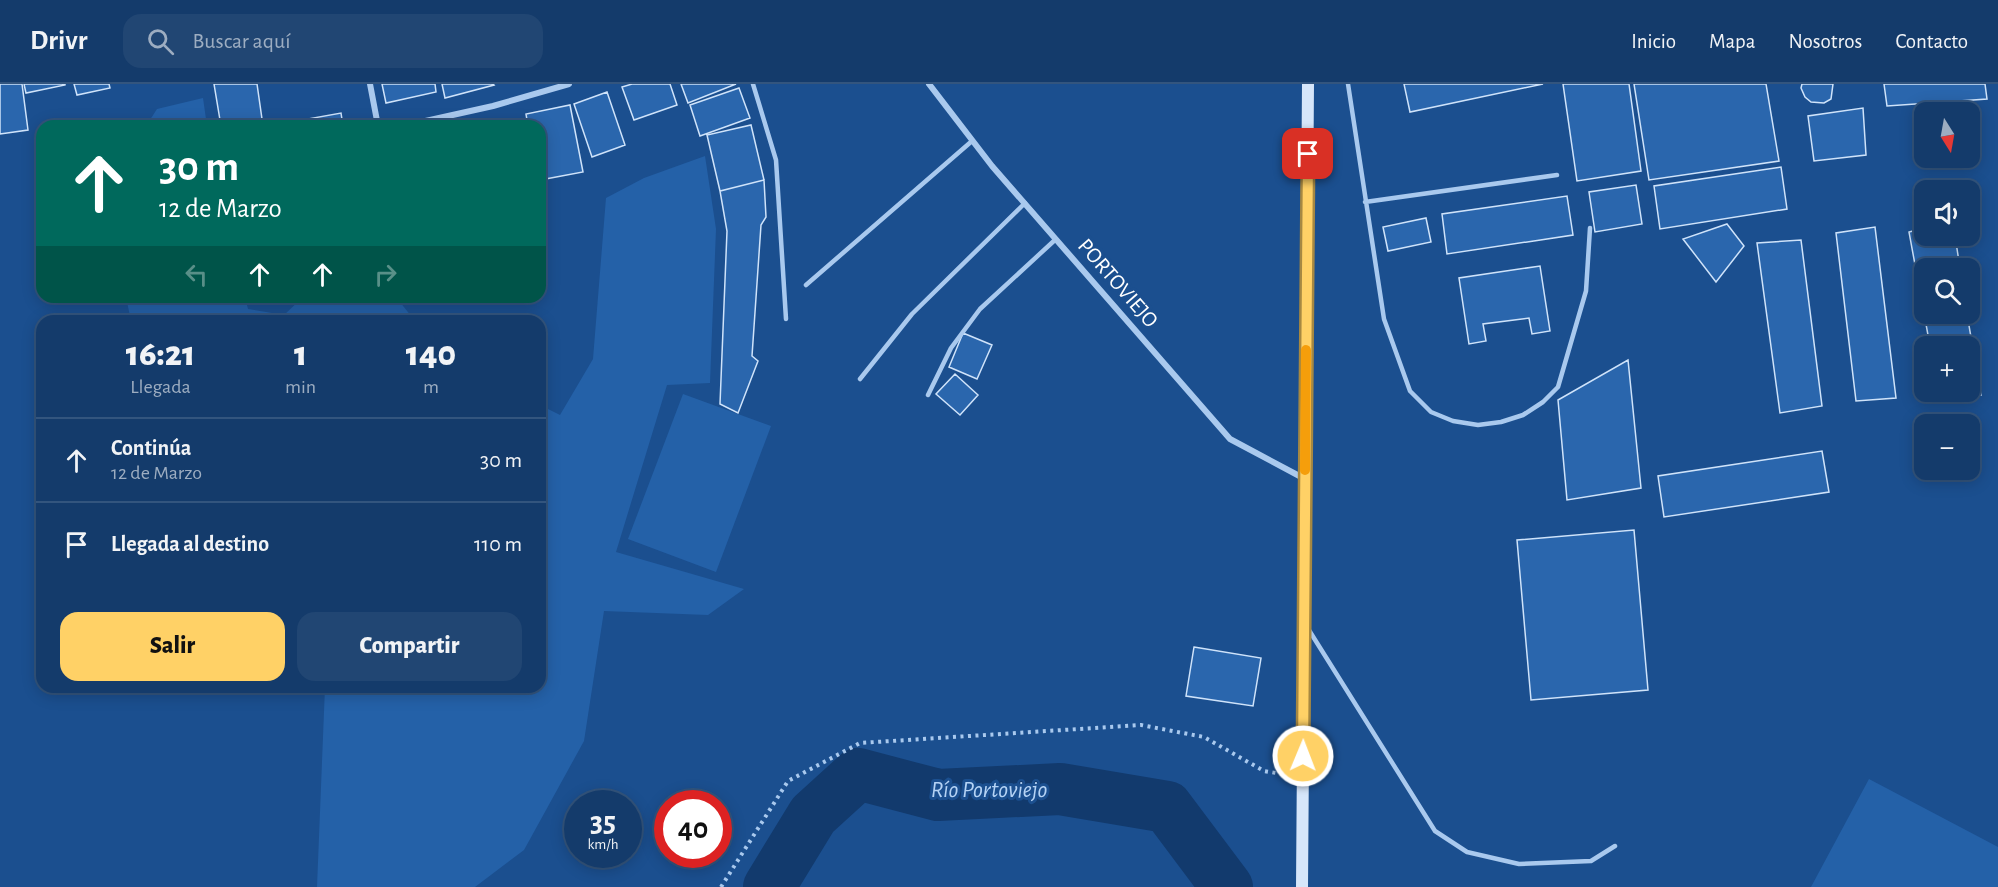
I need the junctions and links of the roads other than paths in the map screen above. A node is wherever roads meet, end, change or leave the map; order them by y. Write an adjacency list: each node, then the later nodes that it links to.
1 (370, 84): 7 (street)
2 (569, 84): 8 (street)
3 (753, 84): 16 (lane)
4 (928, 84): 9 (street, PORTOVIEJO)
5 (1308, 84): 19 (street)
6 (1348, 84): 11 (lane)
7 (377, 120)
8 (430, 120)
9 (972, 141): 12 (street, PORTOVIEJO); 15 (lane)
10 (1557, 175): 11 (lane)
11 (1365, 201): 13 (lane)
12 (1025, 203): 14 (street, PORTOVIEJO); 17 (lane)
13 (1590, 228)
14 (1056, 239): 18 (lane); 19 (street, PORTOVIEJO)
15 (806, 285)
16 (786, 320)
17 (860, 379)
18 (928, 395)
19 (1305, 478): 20 (street)
20 (1306, 624): 21 (lane); 22 (street)
21 (1615, 846)
22 (1302, 887)

